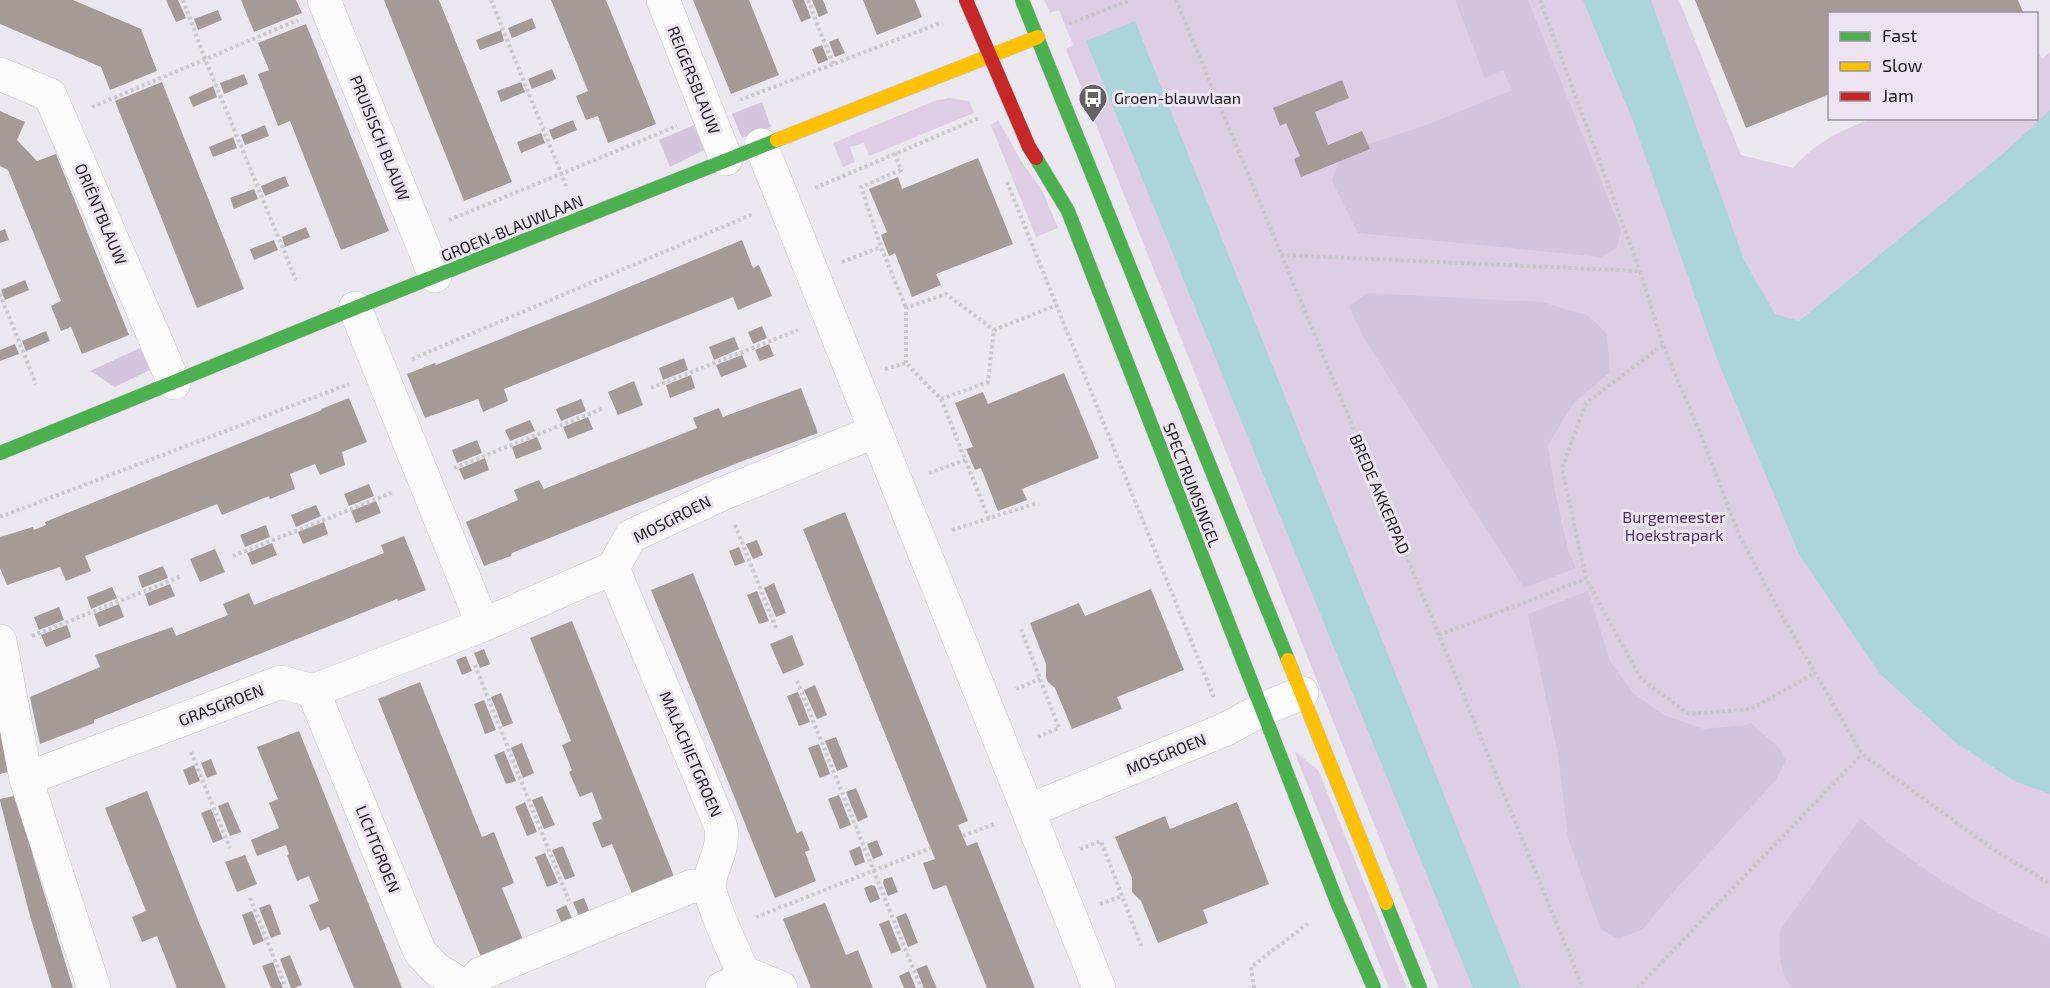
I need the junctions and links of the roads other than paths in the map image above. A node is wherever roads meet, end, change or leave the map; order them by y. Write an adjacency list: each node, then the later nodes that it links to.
1 (663, 0): 9 (street, REIGERSBLAUW)
2 (966, 0): 6 (street, SPECTRUMSINGEL)
3 (1022, 0): 5 (street, SPECTRUMSINGEL)
4 (326, 4): 10 (street, PRUISISCH BLAUW)
5 (1038, 37): 6 (street, GROEN-BLAUWLAAN); 19 (street, SPECTRUMSINGEL)
6 (989, 56): 8 (street, GROEN-BLAUWLAAN); 20 (street, SPECTRUMSINGEL)
7 (0, 74): 12 (street, ORIËNTBLAUW)
8 (761, 146): 9 (street, GROEN-BLAUWLAAN); 13 (street)
9 (726, 159): 10 (street, GROEN-BLAUWLAAN)
10 (435, 276): 11 (street, GROEN-BLAUWLAAN)
11 (355, 308): 12 (street, GROEN-BLAUWLAAN); 16 (street)
12 (174, 383): 14 (street, GROEN-BLAUWLAAN)
13 (876, 431): 15 (street, MOSGROEN); 22 (street)
14 (0, 453)
15 (612, 568): 16 (street); 23 (street, MALACHIETGROEN)
16 (472, 629): 18 (street)
17 (1, 645): 21 (street)
18 (313, 690): 21 (street, GRASGROEN); 26 (street, LICHTGROEN)
19 (1302, 693): 20 (street, MOSGROEN); 30 (street, SPECTRUMSINGEL)
20 (1263, 709): 22 (street, MOSGROEN); 29 (street, SPECTRUMSINGEL)
21 (26, 779): 25 (street)
22 (1028, 811): 28 (street)
23 (708, 888): 24 (street); 26 (street)
24 (732, 980): 27 (street)
25 (94, 988)
26 (469, 988)
27 (781, 988)
28 (1100, 988)
29 (1374, 988)
30 (1420, 988)

